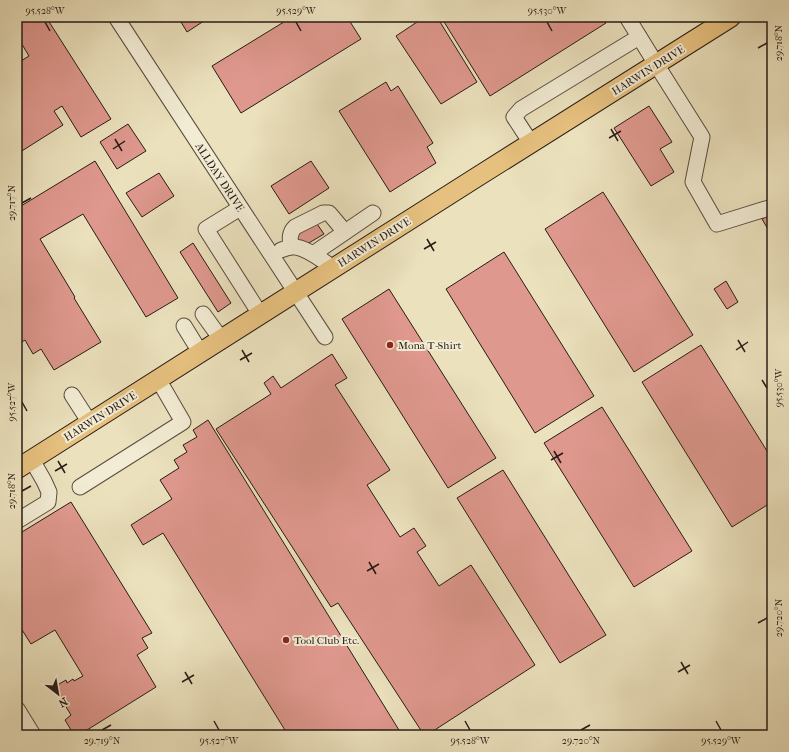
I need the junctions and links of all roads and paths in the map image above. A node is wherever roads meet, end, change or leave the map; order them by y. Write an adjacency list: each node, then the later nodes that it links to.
1 (116, 17): 8 (street, ALLDAY DRIVE)
2 (627, 17): 4 (street)
3 (731, 17): 5 (main road, HARWIN DRIVE)
4 (639, 37): 5 (street); 6 (street)
5 (656, 64): 6 (main road, HARWIN DRIVE); 7 (street)
6 (531, 143): 14 (main road, HARWIN DRIVE)
7 (772, 206)
8 (240, 208): 12 (street, ALLDAY DRIVE); 17 (street)
9 (373, 213): 10 (street)
10 (345, 232): 11 (street); 13 (street)
11 (291, 247): 12 (street); 13 (street)
12 (270, 254): 15 (street, ALLDAY DRIVE)
13 (313, 254): 14 (street)
14 (333, 268): 15 (main road, HARWIN DRIVE)
15 (295, 292): 17 (main road, HARWIN DRIVE); 19 (street, ALLDAY DRIVE)
16 (203, 314): 20 (street)
17 (260, 314): 20 (main road, HARWIN DRIVE)
18 (184, 326): 21 (street)
19 (325, 336)
20 (221, 339): 21 (main road, HARWIN DRIVE)
21 (200, 352): 22 (main road, HARWIN DRIVE)
22 (158, 379): 24 (main road, HARWIN DRIVE); 26 (street)
23 (72, 395): 24 (street)
24 (90, 423): 25 (main road, HARWIN DRIVE)
25 (24, 464): 27 (street)
26 (80, 486)
27 (17, 521)
28 (19, 718): 29 (street)
29 (33, 735)

